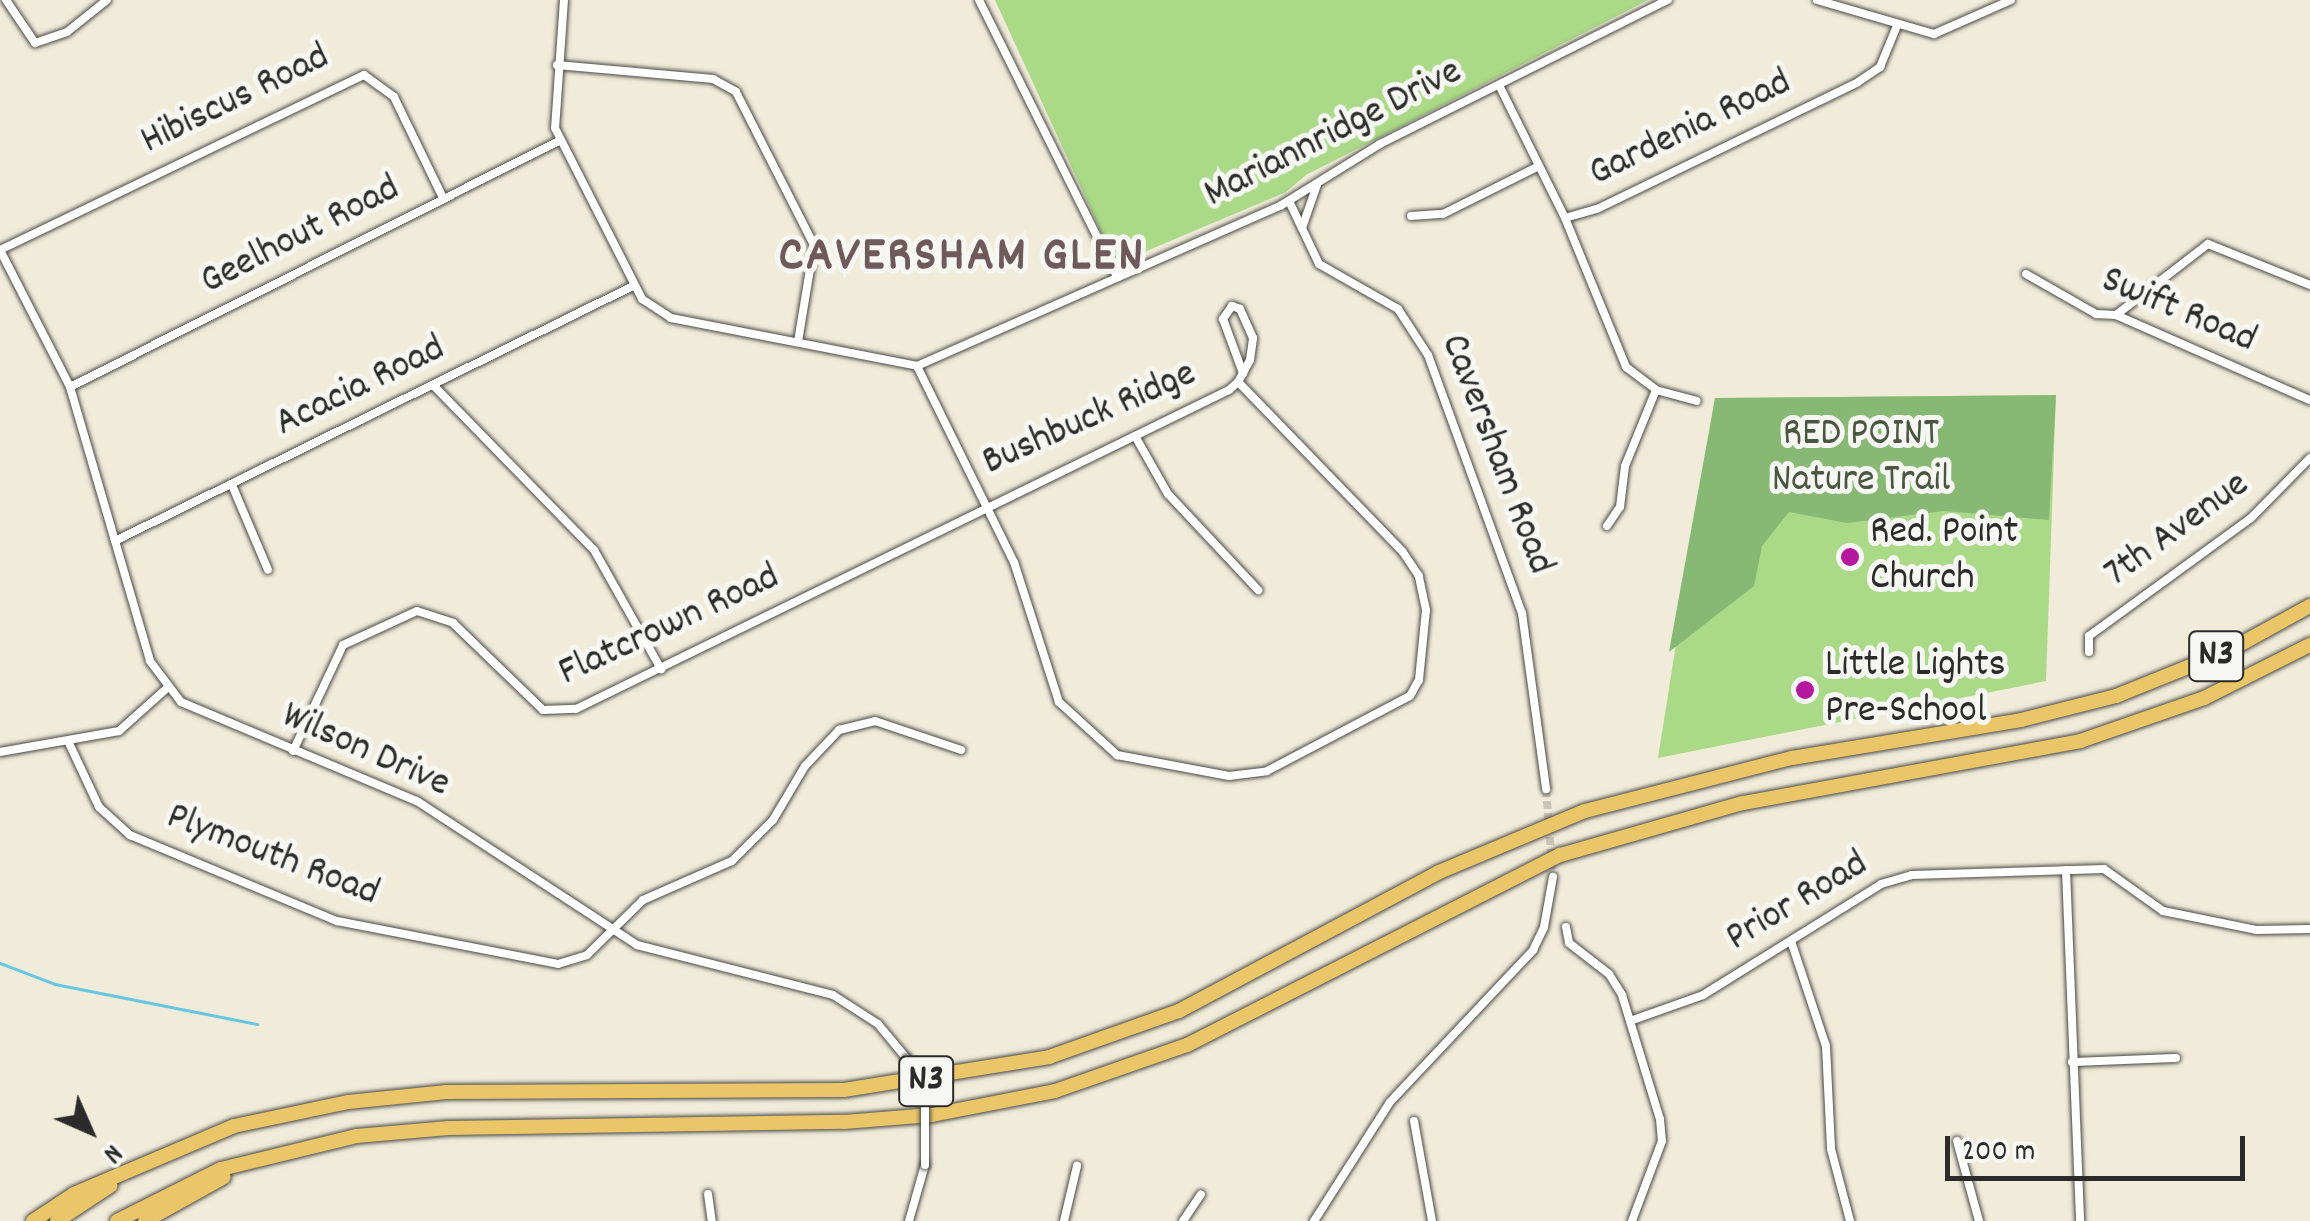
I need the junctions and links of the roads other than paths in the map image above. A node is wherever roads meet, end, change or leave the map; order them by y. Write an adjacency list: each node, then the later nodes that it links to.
1 (6, 0): 2 (street)
2 (107, 0)
3 (564, 0): 9 (street)
4 (979, 0): 22 (street)
5 (1668, 0): 10 (street, Mariannridge Drive)
6 (1817, 0): 8 (street)
7 (2011, 0): 8 (street)
8 (1896, 28): 17 (street, Gardenia Road)
9 (557, 65): 11 (street); 27 (street)
10 (1499, 85): 12 (street, Gardenia Road); 13 (street, Mariannridge Drive)
11 (559, 141): 14 (street, Geelhout Road); 20 (street)
12 (1539, 166): 16 (street); 17 (street, Gardenia Road)
13 (1319, 181): 15 (street, Mariannridge Drive); 18 (street)
14 (443, 198): 19 (street, Hibiscus Road); 30 (street, Geelhout Road)
15 (1289, 201): 18 (street, Caversham Road); 22 (street, Mariannridge Drive)
16 (1411, 216)
17 (1565, 218): 32 (street)
18 (1302, 230): 52 (street, Caversham Road)
19 (0, 250): 30 (street)
20 (625, 271): 24 (street); 25 (street)
21 (2026, 274): 26 (street, Swift Road)
22 (1116, 275): 28 (street, Mariannridge Drive)
23 (2310, 285): 26 (street)
24 (632, 286): 25 (street, Acacia Road); 27 (street)
25 (613, 296): 31 (street, Acacia Road)
26 (2116, 315): 33 (street, Swift Road)
27 (798, 342): 28 (street)
28 (917, 366): 38 (street, Bushbuck Ridge)
29 (1240, 378): 29 (street, Bushbuck Ridge); 35 (street, Bushbuck Ridge); 38 (street)
30 (70, 386): 40 (street)
31 (433, 386): 37 (street, Acacia Road); 46 (street)
32 (1656, 390): 34 (street); 39 (street)
33 (2310, 400)
34 (1697, 401)
35 (1134, 436): 38 (street, Bushbuck Ridge); 42 (street)
36 (2310, 458): 45 (street, 7th Avenue)
37 (232, 485): 40 (street, Acacia Road); 41 (street)
38 (987, 509): 46 (street, Flatcrown Road)
39 (1607, 526)
40 (115, 541): 47 (street)
41 (268, 570)
42 (1258, 590)
43 (2310, 606): 65 (highway, N3)
44 (2310, 644): 64 (highway, N3)
45 (2089, 652)
46 (661, 669): 51 (street, Flatcrown Road)
47 (166, 689): 48 (street); 51 (street, Wilson Drive)
48 (69, 742): 50 (street); 57 (street, Plymouth Road)
49 (961, 750): 57 (street, Plymouth Road)
50 (0, 752)
51 (293, 752): 57 (street, Wilson Drive)
52 (1546, 789)
53 (2066, 870): 56 (street, Prior Road); 58 (street, Prior Road); 61 (street)
54 (1553, 877): 77 (street)
55 (1566, 927): 59 (street)
56 (2310, 929)
57 (612, 930): 74 (street, Wilson Drive, bridge)
58 (1791, 941): 59 (street, Prior Road); 80 (street)
59 (1630, 1021): 79 (street)
60 (2176, 1058): 61 (street)
61 (2072, 1062): 82 (street)
62 (1414, 1121): 78 (street)
63 (1958, 1141): 81 (street)
64 (303, 1144): 71 (highway, N3); 72 (highway)
65 (144, 1164): 69 (highway); 70 (highway, N3)
66 (1077, 1166): 75 (street)
67 (708, 1194): 73 (street)
68 (1201, 1194): 76 (street)
69 (33, 1221)
70 (57, 1221)
71 (116, 1221)
72 (145, 1221)
73 (712, 1221)
74 (909, 1221)
75 (1064, 1221)
76 (1183, 1221)
77 (1314, 1221)
78 (1432, 1221)
79 (1632, 1221)
80 (1850, 1221)
81 (1979, 1221)
82 (2080, 1221)

